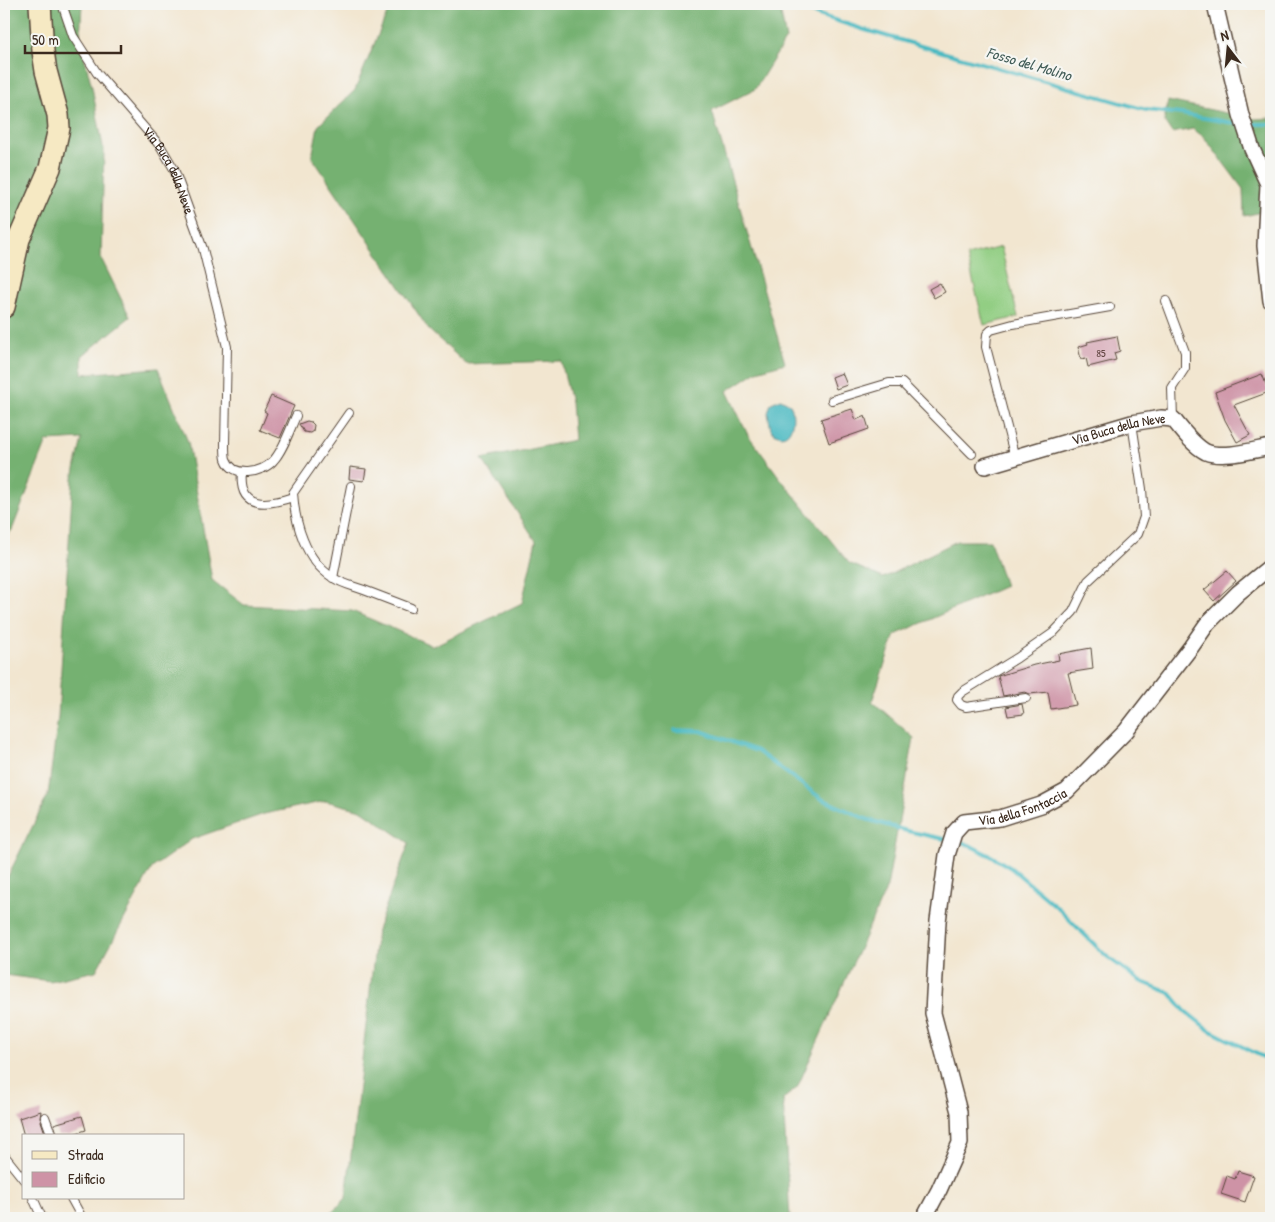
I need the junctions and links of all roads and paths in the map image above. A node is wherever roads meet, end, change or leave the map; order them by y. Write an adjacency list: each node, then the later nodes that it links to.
1 (40, 4): 6 (street)
2 (62, 4): 17 (lane, Via Buca della Neve)
3 (1215, 4): 5 (street)
4 (1166, 301): 11 (lane)
5 (1271, 301)
6 (4, 307)
7 (1110, 307): 15 (lane)
8 (832, 400): 14 (lane)
9 (348, 413): 19 (lane)
10 (296, 416): 17 (lane)
11 (1173, 419): 12 (street, Via Buca della Neve); 13 (street, Via Buca della Neve)
12 (1132, 423): 15 (street, Via Buca della Neve); 23 (lane)
13 (1271, 447)
14 (972, 454)
15 (1015, 458): 16 (street, Via Buca della Neve)
16 (982, 464)
17 (242, 472): 19 (lane)
18 (351, 486): 21 (lane)
19 (293, 497): 21 (lane)
20 (1271, 566): 32 (street, Via della Fontaccia)
21 (334, 578): 22 (lane)
22 (411, 608)
23 (1026, 698)
24 (45, 1117): 25 (lane)
25 (51, 1134)
26 (4, 1155): 27 (lane)
27 (22, 1178)
28 (34, 1200): 30 (lane)
29 (72, 1200): 31 (lane)
30 (42, 1218)
31 (82, 1218)
32 (924, 1218)

